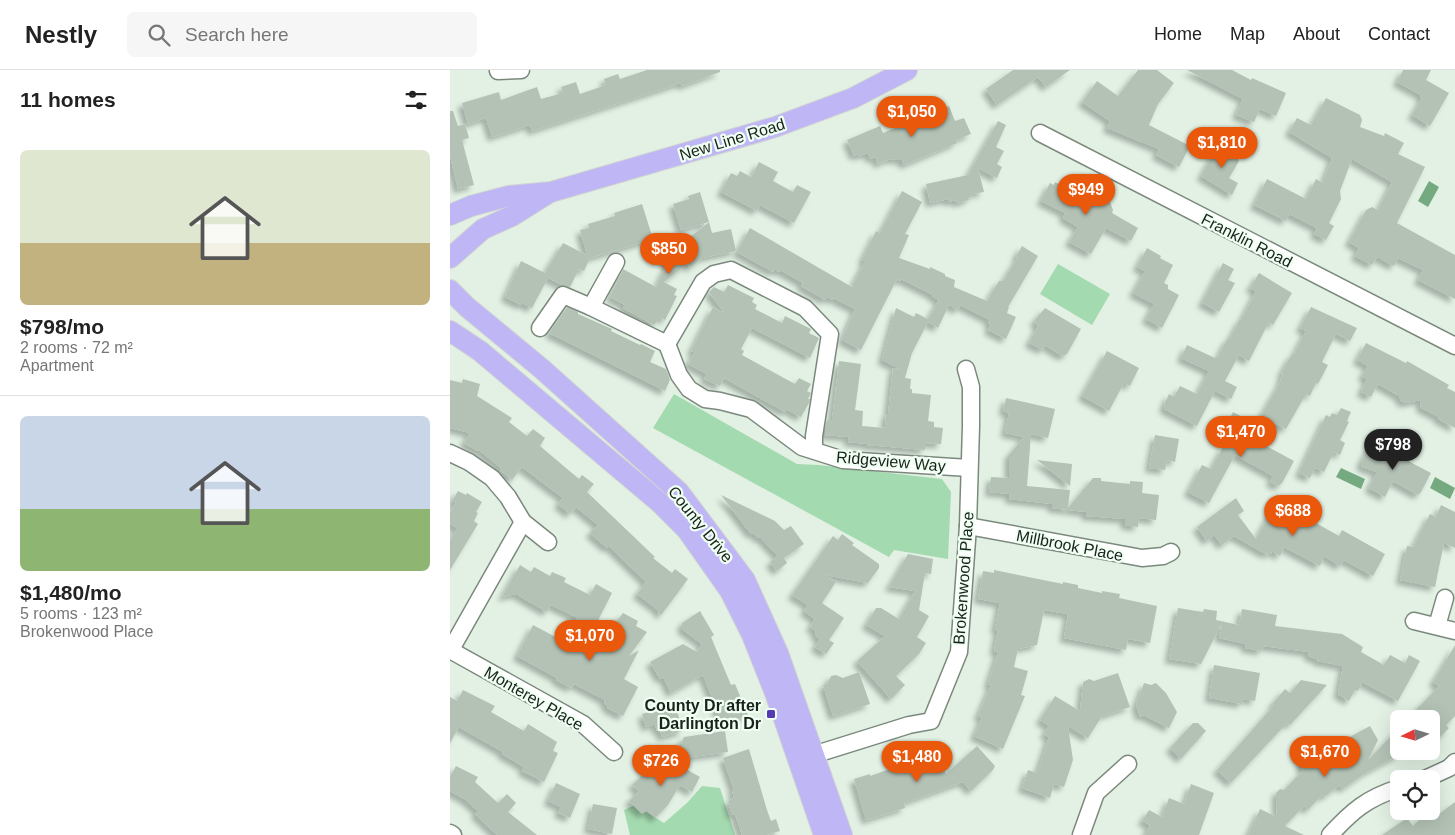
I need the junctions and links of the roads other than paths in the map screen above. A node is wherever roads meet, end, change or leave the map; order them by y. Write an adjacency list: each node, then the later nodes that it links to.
1 (521, 70): 3 (street)
2 (907, 70): 5 (main road, New Line Road)
3 (498, 71)
4 (1040, 133): 14 (street, Franklin Road)
5 (551, 192): 6 (main road, New Line Road); 7 (main road, New Line Road)
6 (450, 215)
7 (450, 258)
8 (616, 262): 10 (street)
9 (450, 290): 29 (main road, County Drive)
10 (591, 307): 11 (street); 13 (street)
11 (540, 328)
12 (450, 332): 36 (main road, County Drive)
13 (667, 344): 16 (street, Ridgeview Way); 16 (street, Ridgeview Way)
14 (1455, 346)
15 (966, 369): 18 (street, Brokenwood Place)
16 (814, 450): 18 (street, Ridgeview Way)
17 (450, 452): 19 (street)
18 (969, 468): 20 (street, Brokenwood Place)
19 (522, 522): 21 (street); 27 (street)
20 (968, 526): 22 (street, Millbrook Place); 29 (street, Brokenwood Place)
21 (548, 542)
22 (1171, 552)
23 (1445, 598): 25 (street)
24 (1414, 621): 25 (street)
25 (1437, 626): 26 (street)
26 (1455, 630)
27 (450, 650): 28 (street, Monterey Place)
28 (614, 752)
29 (813, 755): 37 (main road, County Drive)
30 (1455, 762): 32 (street)
31 (1128, 764): 38 (street)
32 (1440, 772)
33 (1390, 791): 39 (street)
34 (450, 833): 35 (street)
35 (453, 835)
36 (824, 835)
37 (842, 835)
38 (1081, 835)
39 (1330, 835)

